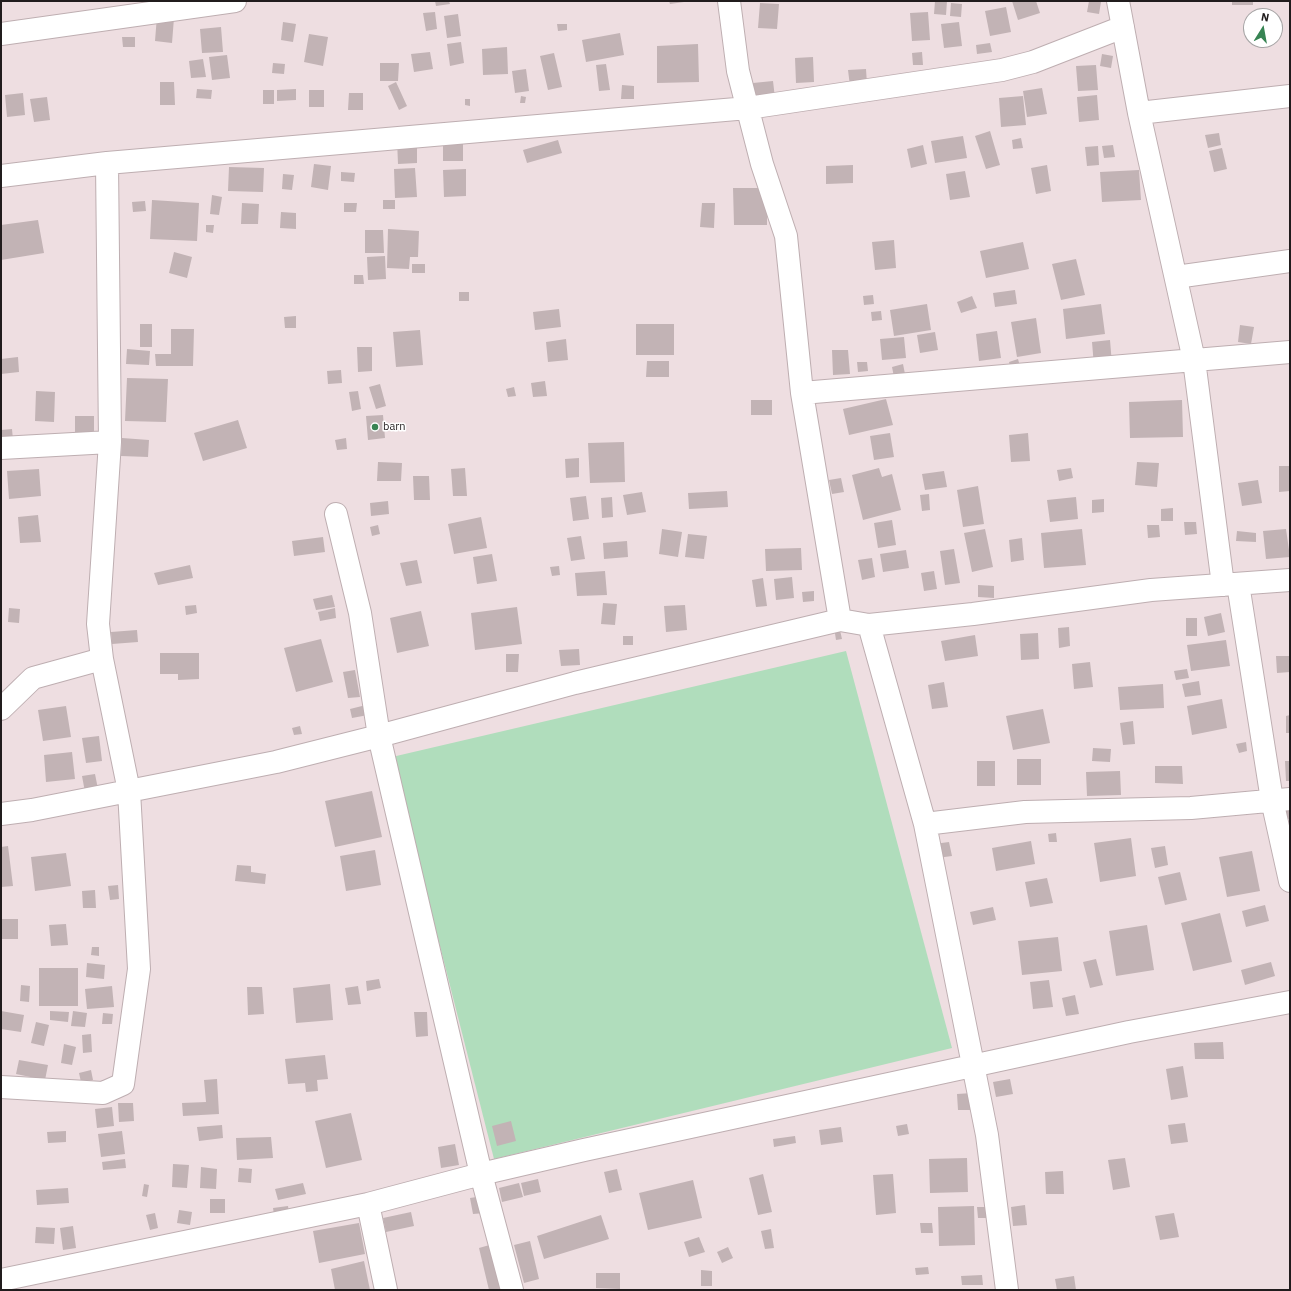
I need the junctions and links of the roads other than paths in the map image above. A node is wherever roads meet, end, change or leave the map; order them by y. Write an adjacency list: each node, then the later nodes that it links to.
1 (235, 1): 5 (street)
2 (729, 1): 7 (street)
3 (1118, 1): 4 (street)
4 (1123, 27): 7 (street); 8 (street)
5 (1, 34)
6 (1290, 96): 8 (street)
7 (748, 108): 9 (street); 15 (street)
8 (1139, 113): 12 (street)
9 (107, 163): 10 (street); 16 (street)
10 (1, 176)
11 (1290, 261): 12 (street)
12 (1176, 277): 14 (street)
13 (1290, 352): 14 (street)
14 (1194, 360): 15 (street); 20 (street)
15 (802, 393): 21 (street)
16 (110, 442): 17 (street); 23 (street)
17 (1, 448)
18 (336, 514): 25 (street)
19 (1290, 580): 20 (street)
20 (1231, 584): 22 (street); 27 (street)
21 (840, 620): 22 (street); 25 (street)
22 (869, 625): 29 (street)
23 (102, 659): 24 (street); 26 (street)
24 (1, 709)
25 (379, 736): 26 (street); 34 (street)
26 (129, 791): 28 (street); 33 (street)
27 (1281, 799): 29 (street); 30 (street)
28 (1, 814)
29 (924, 824): 32 (street)
30 (1290, 881)
31 (1290, 1002): 32 (street)
32 (974, 1066): 34 (street); 39 (street)
33 (1, 1087)
34 (481, 1174): 35 (street); 38 (street)
35 (368, 1204): 36 (street); 37 (street)
36 (1, 1280)
37 (386, 1290)
38 (512, 1290)
39 (1008, 1290)

